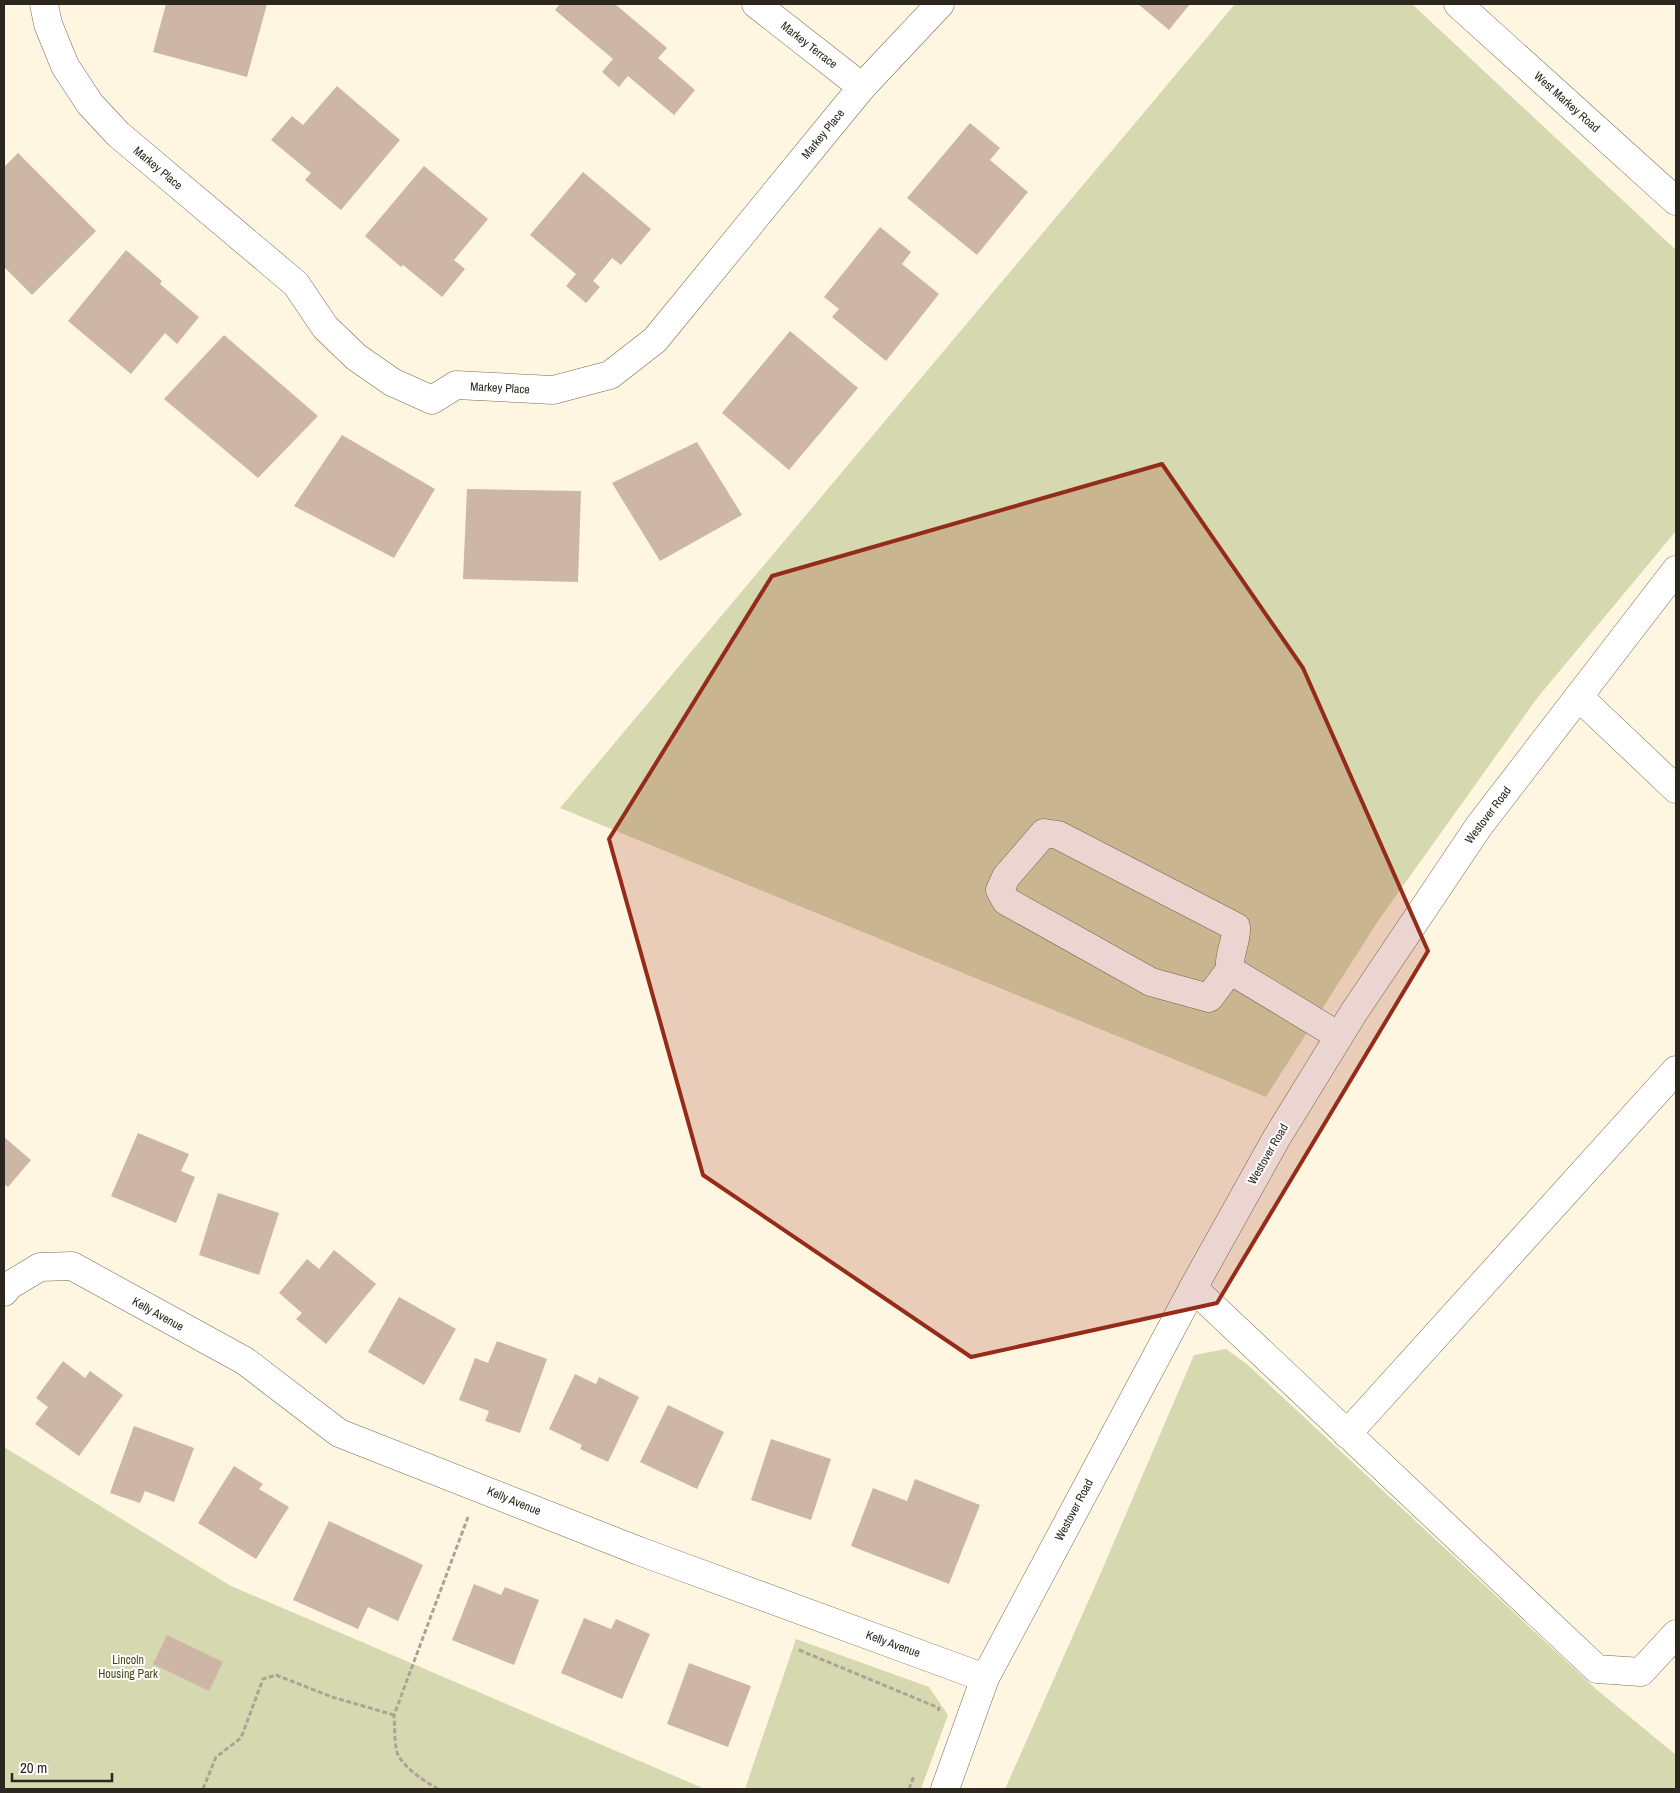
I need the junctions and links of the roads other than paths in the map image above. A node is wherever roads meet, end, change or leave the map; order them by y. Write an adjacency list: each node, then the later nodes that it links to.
1 (44, 4): 5 (street, Markey Place)
2 (756, 4): 5 (street, Markey Terrace)
3 (940, 4): 5 (street, Markey Place)
4 (1458, 4): 6 (street, West Markey Road)
5 (862, 87)
6 (1676, 201)
7 (1676, 570): 8 (street, Westover Road)
8 (1579, 697): 9 (street); 11 (street, Westover Road)
9 (1676, 789)
10 (1230, 970): 10 (street); 11 (street)
11 (1339, 1036): 13 (street, Westover Road)
12 (1676, 1070): 15 (street)
13 (1192, 1288): 15 (street); 17 (street, Westover Road)
14 (4, 1292): 17 (street, Kelly Avenue)
15 (1347, 1434): 16 (street)
16 (1676, 1634)
17 (985, 1678): 18 (street, Westover Road)
18 (945, 1789)

